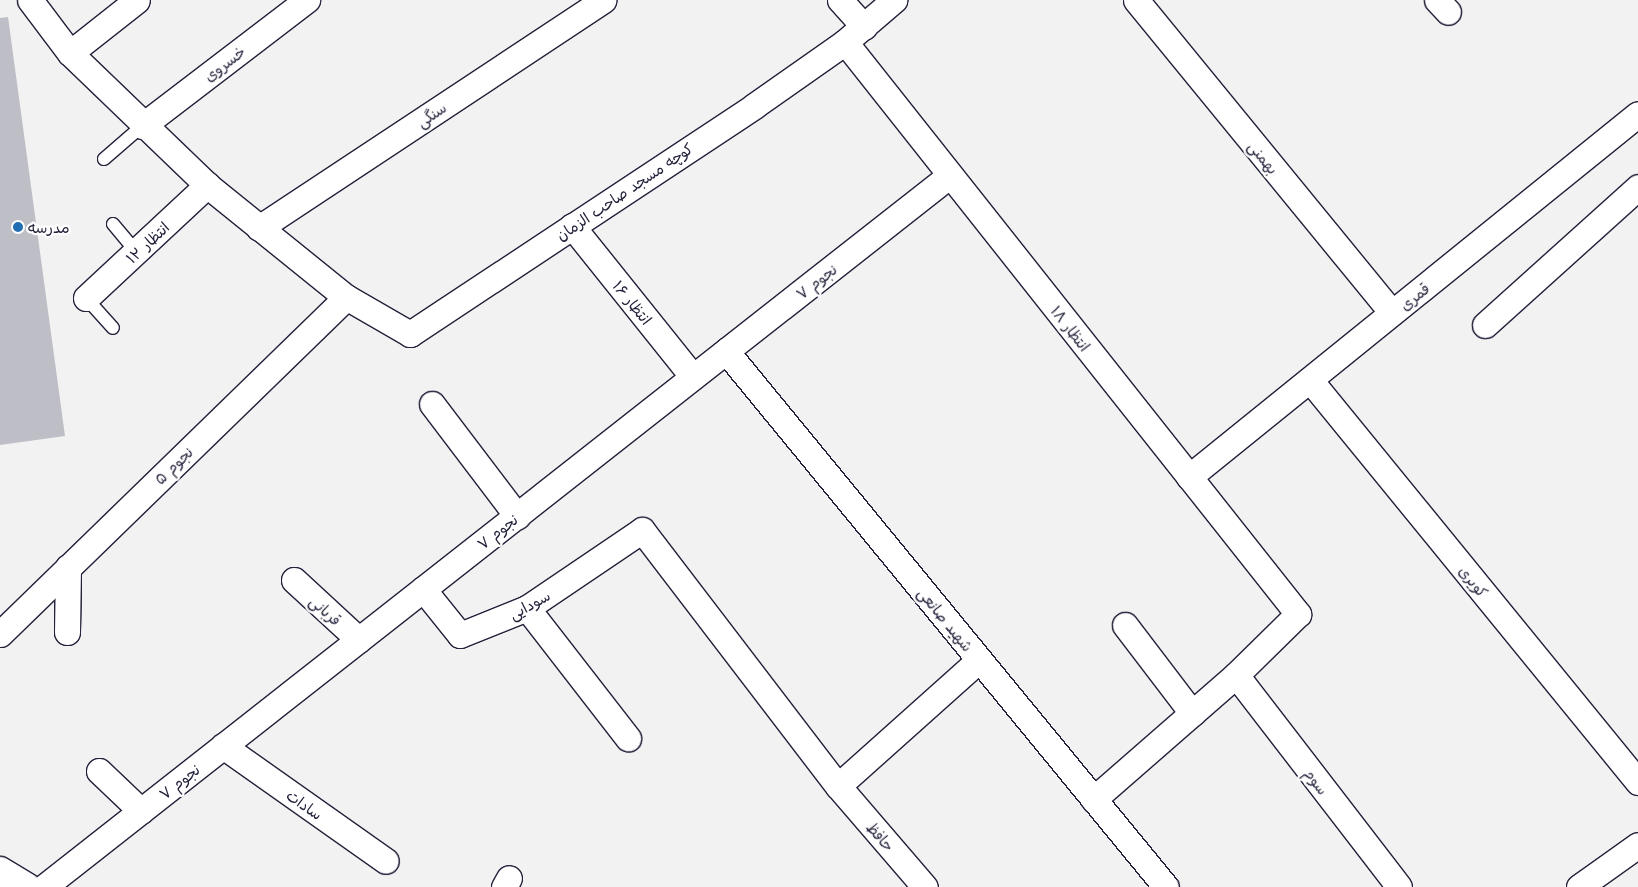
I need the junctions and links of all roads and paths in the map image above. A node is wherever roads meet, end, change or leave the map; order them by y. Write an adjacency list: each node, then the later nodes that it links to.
1 (30, 0): 10 (street)
2 (137, 0): 10 (street)
3 (306, 0): 12 (street, خسروی)
4 (602, 0): 19 (street, سنگی)
5 (840, 0): 8 (street)
6 (894, 0): 8 (street, کوچه مسجد صاحب الزمان)
7 (1136, 0): 23 (street, بهمنی)
8 (864, 27): 9 (street, کوچه مسجد صاحب الزمان)
9 (845, 42): 14 (street, انتظار ۱۸); 18 (street, کوچه مسجد صاحب الزمان)
10 (70, 53): 12 (street)
11 (1638, 114): 23 (street, قمری)
12 (142, 126): 13 (lane); 15 (street)
13 (104, 160)
14 (950, 175): 26 (street, نجوم ۷); 30 (street, انتظار ۱۸)
15 (206, 185): 19 (street); 20 (street, انتظار ۱۲)
16 (1638, 187): 24 (street)
17 (113, 224): 20 (lane)
18 (572, 226): 21 (street, کوچه مسجد صاحب الزمان); 27 (street, انتظار ۱۶)
19 (259, 228): 21 (street)
20 (136, 251): 22 (street, انتظار ۱۲)
21 (346, 297): 33 (street, نجوم ۵)
22 (86, 298): 25 (lane)
23 (1392, 313): 28 (street, قمری)
24 (1485, 325)
25 (112, 328)
26 (726, 351): 27 (street, نجوم ۷); 41 (street, شهید صانعی)
27 (693, 377): 31 (street, نجوم ۷)
28 (1310, 380): 30 (street, قمری); 47 (street, کویری)
29 (432, 404): 31 (street)
30 (1190, 477): 42 (street, انتظار ۱۸)
31 (517, 516): 35 (street, نجوم ۷)
32 (642, 530): 36 (street, سودایی); 48 (street, حافظ)
33 (68, 567): 38 (street); 39 (street, نجوم ۵)
34 (294, 580): 40 (street, قربانی)
35 (423, 589): 36 (street, سودایی); 40 (street, نجوم ۷)
36 (527, 608): 44 (street)
37 (1125, 625): 43 (street)
38 (67, 632)
39 (0, 634)
40 (359, 640): 45 (street, نجوم ۷)
41 (979, 660): 48 (street); 49 (street, شهید صانعی)
42 (1236, 675): 43 (street); 59 (street, سوم)
43 (1192, 713): 49 (street)
44 (628, 738)
45 (223, 746): 50 (street, نجوم ۷); 52 (street, سادات)
46 (99, 771): 50 (street)
47 (1638, 782)
48 (838, 786): 57 (street, حافظ)
49 (1094, 799): 58 (street, شهید صانعی)
50 (141, 810): 56 (street, نجوم ۷)
51 (1638, 844): 54 (street)
52 (386, 861)
53 (0, 871): 55 (main road)
54 (1590, 884)
55 (27, 887)
56 (44, 887)
57 (925, 887)
58 (1166, 887)
59 (1398, 887)

